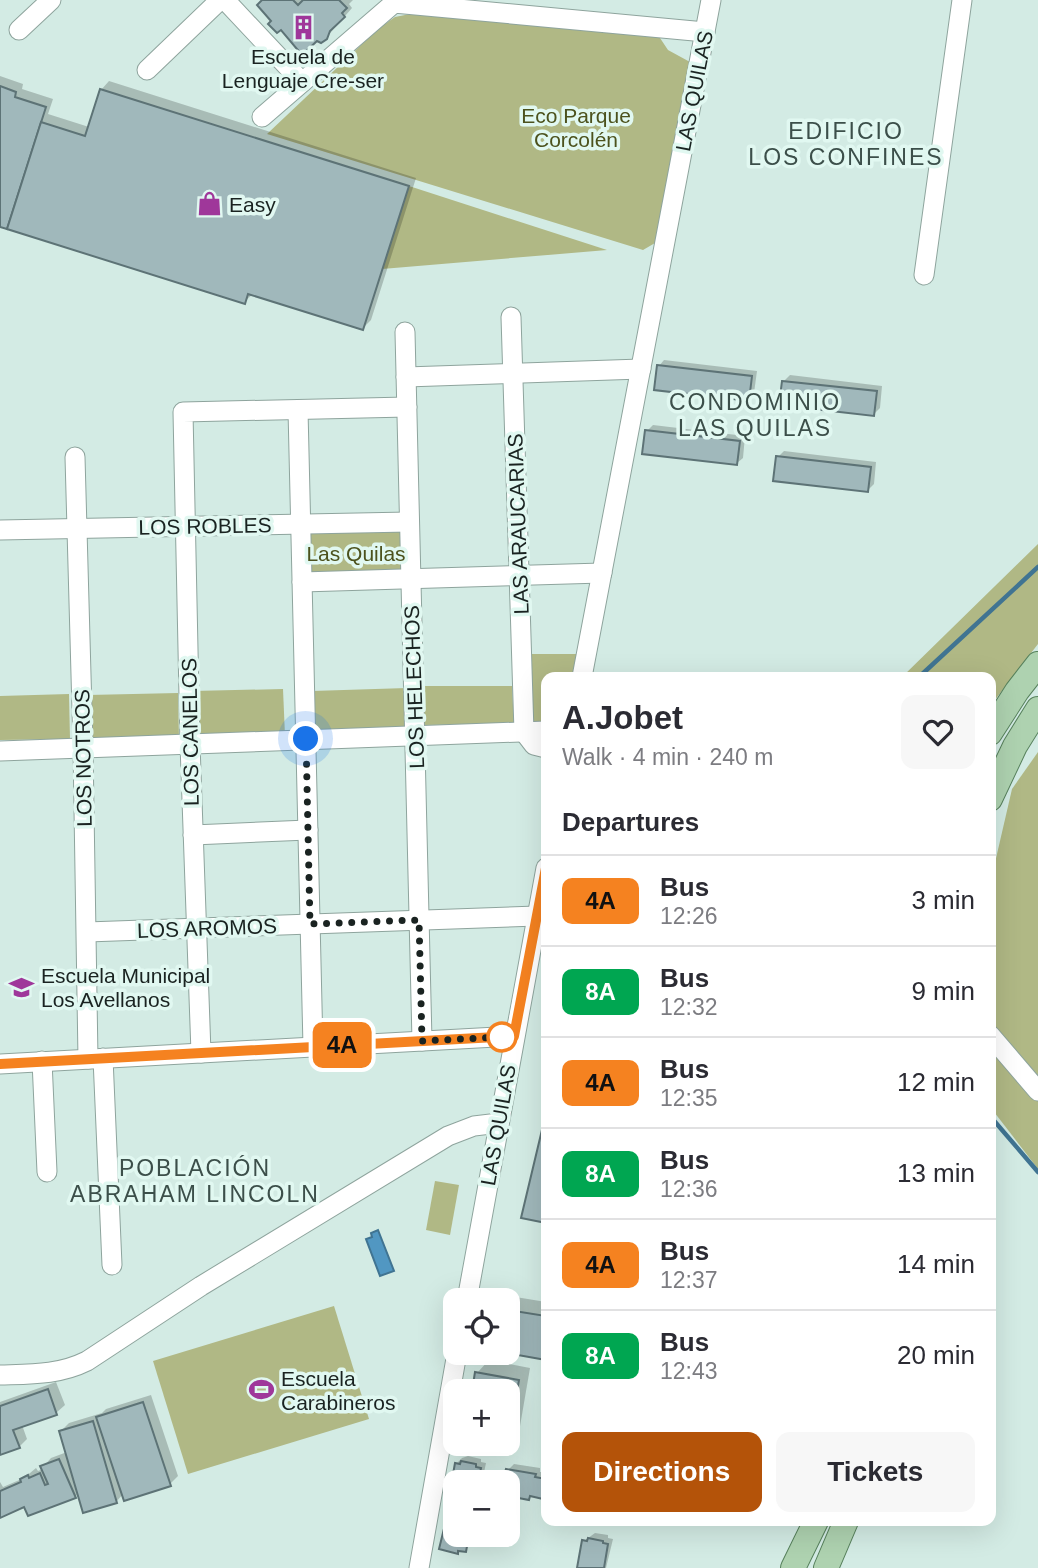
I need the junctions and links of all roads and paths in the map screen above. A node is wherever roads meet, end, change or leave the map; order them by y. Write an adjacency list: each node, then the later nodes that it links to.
1 (51, 0): 8 (street)
2 (220, 0): 10 (street)
3 (226, 0): 11 (street)
4 (711, 0): 9 (street, LAS QUILAS)
5 (961, 0): 13 (street)
6 (394, 1): 7 (street); 11 (street)
7 (507, 6): 9 (street)
8 (19, 30)
9 (705, 32): 16 (street, LAS QUILAS)
10 (147, 70)
11 (302, 82): 12 (street)
12 (262, 117)
13 (924, 275)
14 (511, 317): 17 (street, LAS ARAUCARIAS)
15 (405, 332): 18 (street, LOS HELECHOS)
16 (641, 369): 17 (street); 27 (street, LAS QUILAS)
17 (513, 373): 18 (street); 28 (street, LAS ARAUCARIAS)
18 (406, 377): 19 (street, LOS HELECHOS)
19 (407, 407): 20 (street); 22 (street, LOS HELECHOS)
20 (298, 410): 23 (street); 24 (street, LOS CANELOS)
21 (75, 457): 25 (street, LOS NOTROS)
22 (409, 522): 23 (street, LOS ROBLES); 29 (street, LOS HELECHOS)
23 (300, 524): 24 (street, LOS ROBLES); 30 (street)
24 (187, 526): 25 (street, LOS ROBLES); 39 (street, LOS CANELOS)
25 (76, 529): 26 (street, LOS ROBLES); 40 (street, LOS NOTROS)
26 (0, 530)
27 (602, 573): 28 (street); 32 (street, LAS QUILAS)
28 (519, 575): 29 (street); 36 (street, LAS ARAUCARIAS)
29 (411, 578): 30 (street); 37 (street, LOS HELECHOS)
30 (302, 582): 38 (street)
31 (1038, 664): 34 (main road)
32 (583, 672)
33 (1038, 709): 43 (main road)
34 (996, 724)
35 (541, 731): 36 (street)
36 (524, 732): 37 (street); 41 (street)
37 (415, 735): 38 (street); 48 (street, LOS HELECHOS)
38 (306, 739): 39 (street); 44 (street)
39 (190, 744): 40 (street); 45 (street, LOS CANELOS)
40 (83, 747): 42 (street); 51 (street, LOS NOTROS)
41 (541, 747)
42 (0, 751)
43 (996, 786)
44 (308, 830): 45 (street); 49 (street)
45 (193, 835): 50 (street, LOS CANELOS)
46 (541, 895): 47 (street, LAS QUILAS)
47 (537, 916): 48 (street, LOS AROMOS); 52 (street, LAS QUILAS)
48 (419, 920): 49 (street, LOS AROMOS); 53 (street, LOS HELECHOS)
49 (310, 924): 50 (street, LOS AROMOS); 55 (street)
50 (195, 928): 51 (street, LOS AROMOS); 56 (street, LOS CANELOS)
51 (87, 932): 57 (street, LOS NOTROS)
52 (514, 1036): 53 (street); 61 (street, LAS QUILAS)
53 (422, 1041): 55 (street)
54 (996, 1042): 60 (street)
55 (313, 1047): 56 (street)
56 (201, 1053): 57 (street)
57 (96, 1058): 58 (street); 63 (street, LOS NOTROS)
58 (41, 1061): 59 (street); 62 (street)
59 (0, 1064)
60 (1038, 1091)
61 (499, 1123): 64 (street, LAS QUILAS); 66 (street)
62 (47, 1172)
63 (112, 1265)
64 (469, 1288)
65 (455, 1365): 69 (street)
66 (0, 1375)
67 (814, 1526): 70 (main road)
68 (844, 1526): 71 (main road)
69 (419, 1568)
70 (793, 1568)
71 (826, 1568)

